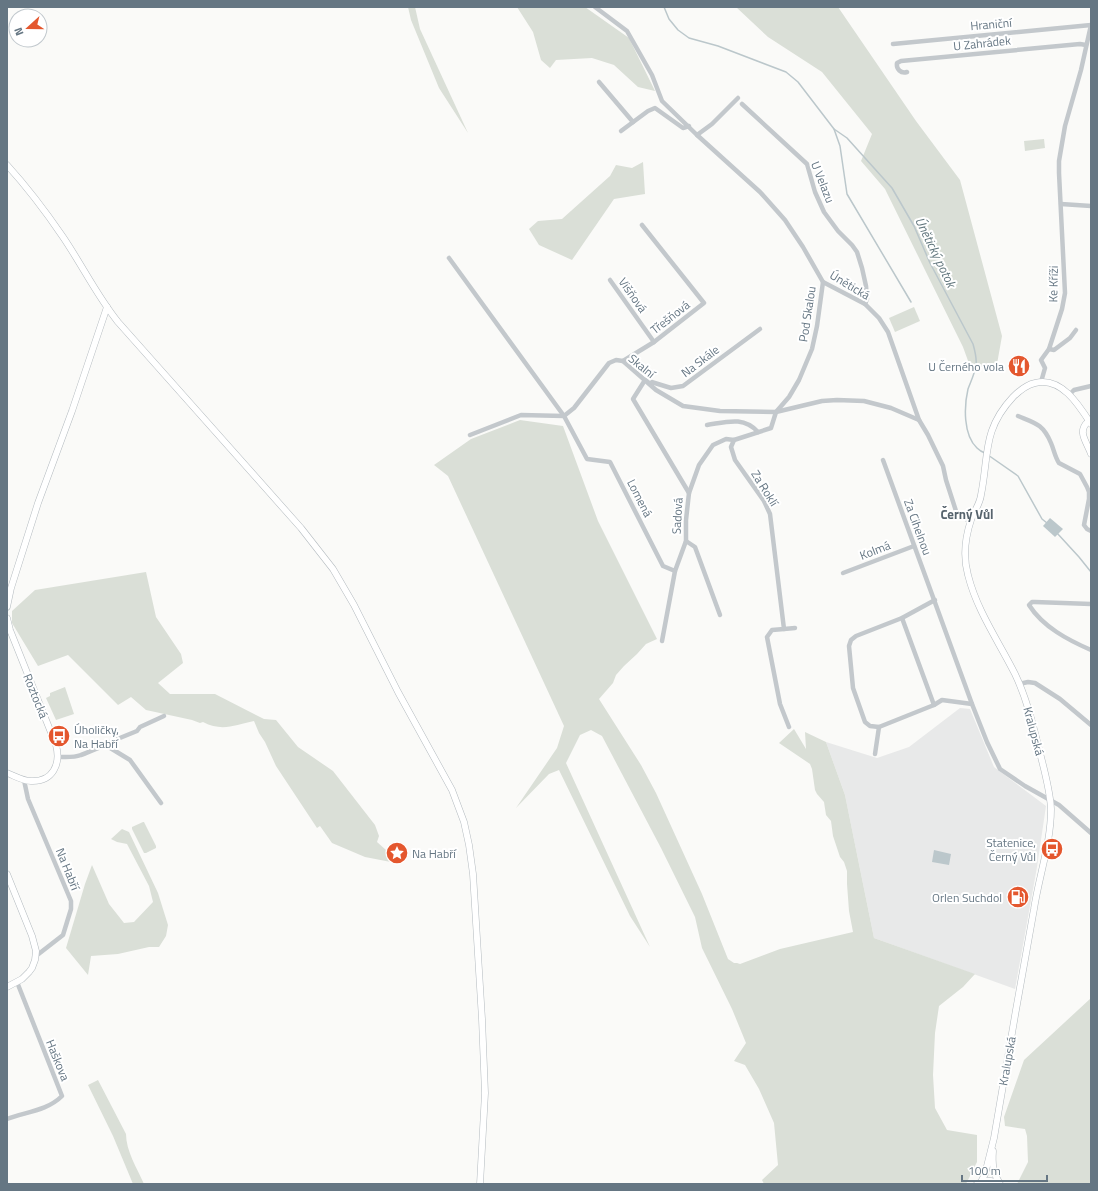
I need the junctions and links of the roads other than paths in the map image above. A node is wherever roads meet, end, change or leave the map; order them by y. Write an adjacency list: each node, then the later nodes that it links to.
1 (595, 7): 10 (street, Únětická)
2 (1091, 25): 3 (street, Hraniční); 4 (street, Ke Kříži)
3 (893, 44)
4 (1086, 45): 5 (street, U Zahrádek); 14 (street, Ke Kříži)
5 (907, 72)
6 (599, 82): 9 (street)
7 (738, 98): 12 (street)
8 (742, 104): 20 (street, U Velazu)
9 (633, 122): 10 (street); 11 (street)
10 (689, 126): 12 (street, Únětická)
11 (621, 131)
12 (697, 135): 19 (street, Únětická)
13 (7, 165): 21 (street)
14 (1060, 204): 15 (street); 25 (street, Ke Kříži)
15 (1091, 206)
16 (642, 225): 24 (street, Třešňová)
17 (449, 258): 32 (street)
18 (610, 280): 24 (street, Višňová)
19 (823, 282): 20 (street, Únětická); 31 (street, Pod Skalou)
20 (865, 304): 34 (street, Únětická)
21 (106, 307): 51 (street); 81 (street)
22 (760, 329): 27 (street, Na Skále)
23 (1076, 330): 25 (street)
24 (654, 342): 26 (street, Třešňová)
25 (1049, 349): 28 (street, Ke Kříži)
26 (623, 361): 27 (street, Skalní); 32 (street, Skalní)
27 (645, 380): 31 (street, Skalní); 42 (street, Sadová)
28 (1041, 382): 30 (street); 43 (street, Kralupská)
29 (1091, 386): 30 (street)
30 (1069, 395): 35 (street)
31 (776, 412): 34 (street, Skalní); 37 (street)
32 (564, 416): 38 (street); 47 (street, Lomená)
33 (1018, 416): 44 (street)
34 (919, 420): 43 (street, Únětická)
35 (1090, 422): 40 (street)
36 (707, 425): 37 (street)
37 (758, 432): 39 (street)
38 (470, 435)
39 (734, 440): 42 (street); 56 (street, Za Roklí)
40 (1091, 454)
41 (883, 460): 46 (street, Za Cihelnou)
42 (689, 492): 45 (street, Sadová)
43 (971, 522): 59 (street, Kralupská)
44 (1091, 531)
45 (686, 541): 47 (street); 52 (street, Sadová)
46 (914, 546): 48 (street, Kolmá); 49 (street, Za Cihelnou)
47 (676, 571): 57 (street)
48 (843, 573)
49 (935, 600): 54 (street); 60 (street, Za Cihelnou)
50 (1091, 604): 58 (street)
51 (7, 607)
52 (720, 616)
53 (7, 618): 68 (street, Roztocká)
54 (902, 618): 61 (street); 65 (street)
55 (795, 628): 56 (street)
56 (784, 629): 64 (street)
57 (662, 640)
58 (1091, 650)
59 (1019, 684): 63 (street); 71 (street, Kralupská)
60 (972, 704): 61 (street); 71 (street, Za Cihelnou)
61 (934, 705): 65 (street)
62 (164, 716): 66 (street)
63 (1091, 725)
64 (789, 727)
65 (878, 727): 67 (street)
66 (106, 746): 68 (street); 72 (street)
67 (876, 754)
68 (58, 756): 70 (street)
69 (7, 773): 70 (street)
70 (24, 780): 75 (street, Na Habří)
71 (1050, 800): 73 (street, Za Cihelnou); 79 (street, Kralupská)
72 (161, 803)
73 (1091, 833)
74 (7, 874): 75 (street)
75 (36, 956): 76 (street)
76 (16, 982): 77 (street); 78 (street, Haškova)
77 (7, 987)
78 (7, 1119)
79 (994, 1138): 80 (street, Kralupská); 82 (street)
80 (979, 1183): 82 (street)
81 (480, 1184)
82 (999, 1184)

